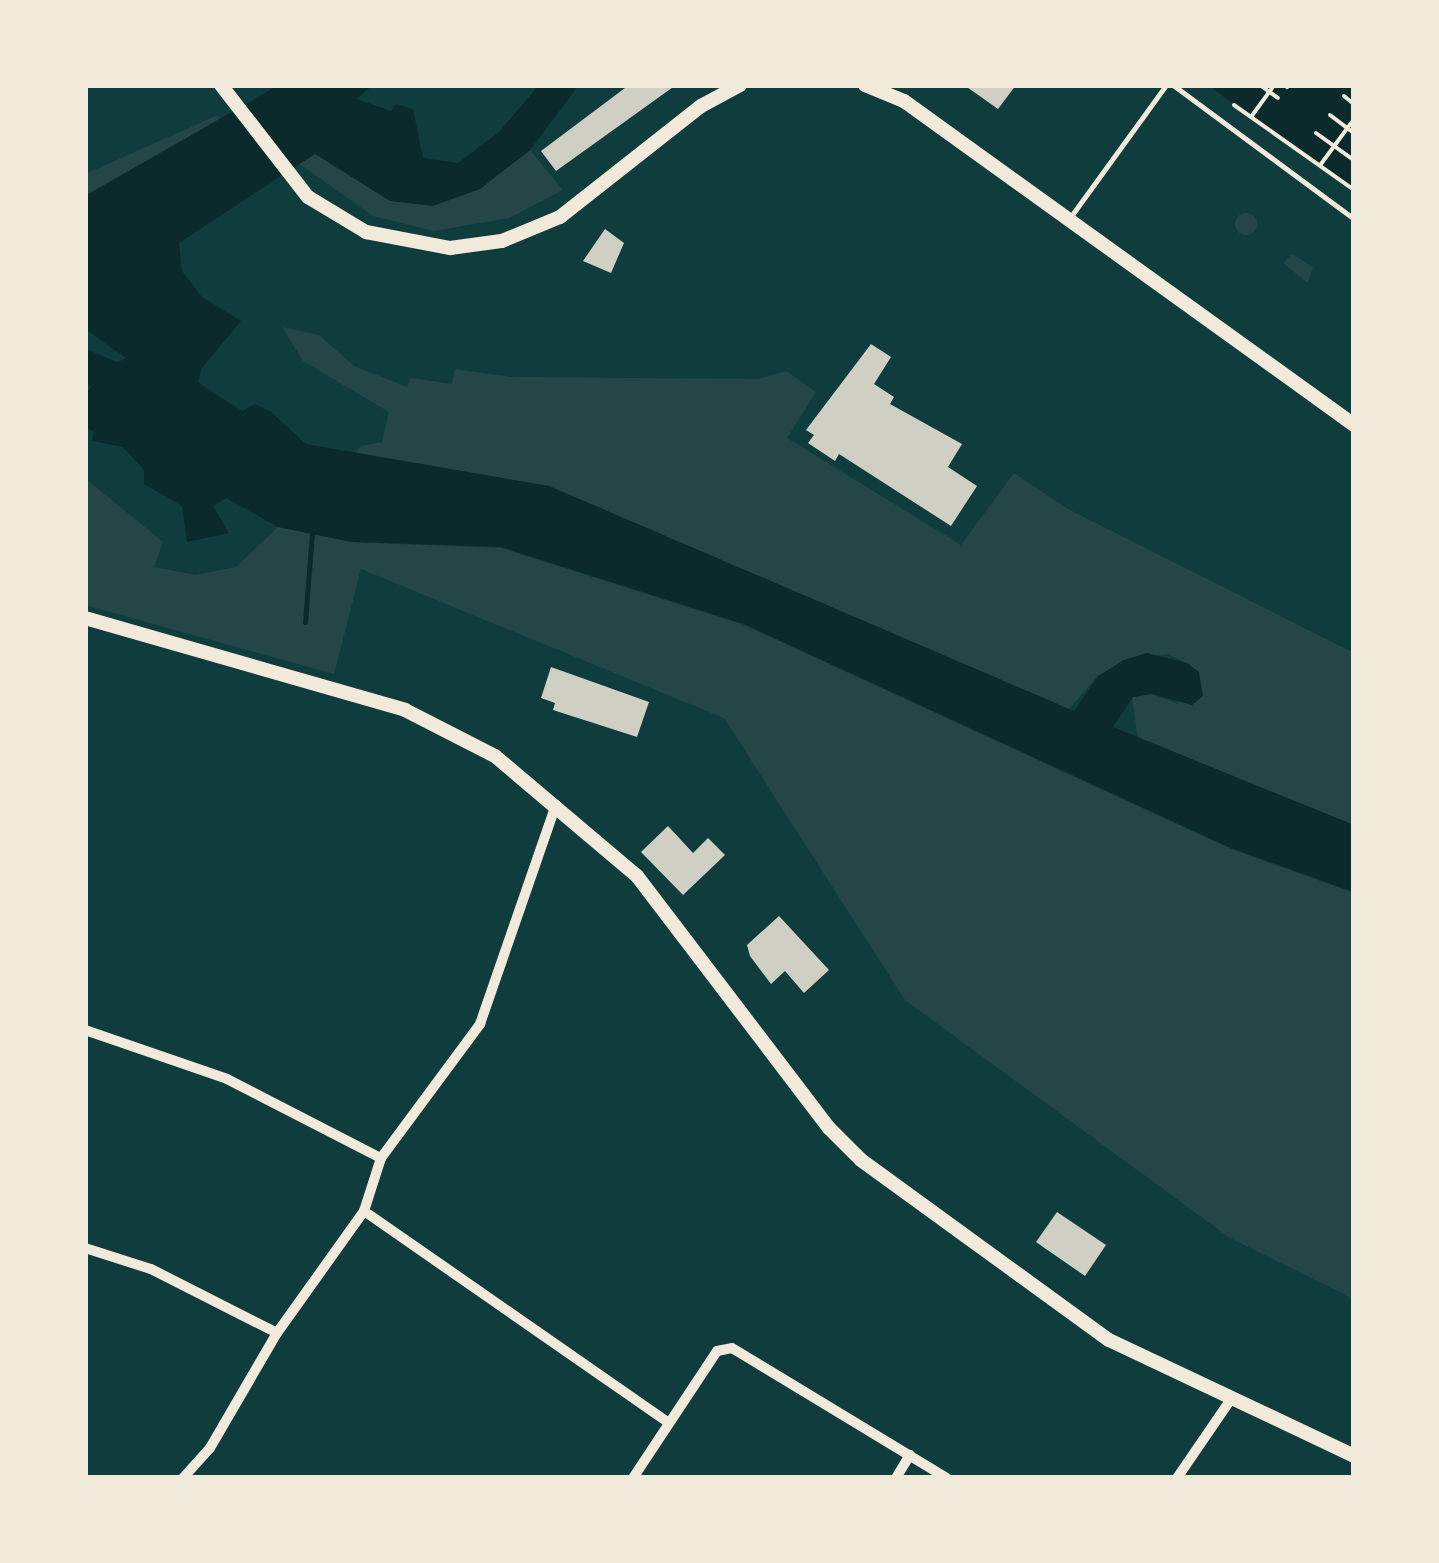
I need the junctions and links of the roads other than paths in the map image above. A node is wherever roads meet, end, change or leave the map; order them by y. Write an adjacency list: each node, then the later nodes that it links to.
1 (221, 85): 2 (street)
2 (740, 85)
3 (865, 85): 6 (street)
4 (1170, 85): 5 (lane); 6 (lane)
5 (1354, 218)
6 (1068, 221): 7 (street)
7 (1354, 425)
8 (85, 618): 9 (street)
9 (556, 805): 11 (street); 15 (street)
10 (85, 1030): 11 (street)
11 (381, 1158): 12 (street)
12 (364, 1210): 14 (street); 16 (street)
13 (85, 1248): 14 (street)
14 (278, 1333): 19 (street)
15 (1231, 1399): 18 (street); 23 (street)
16 (670, 1424): 17 (street); 20 (street)
17 (910, 1454): 21 (street); 22 (street)
18 (1354, 1456)
19 (182, 1478)
20 (634, 1478)
21 (896, 1478)
22 (947, 1478)
23 (1177, 1478)

